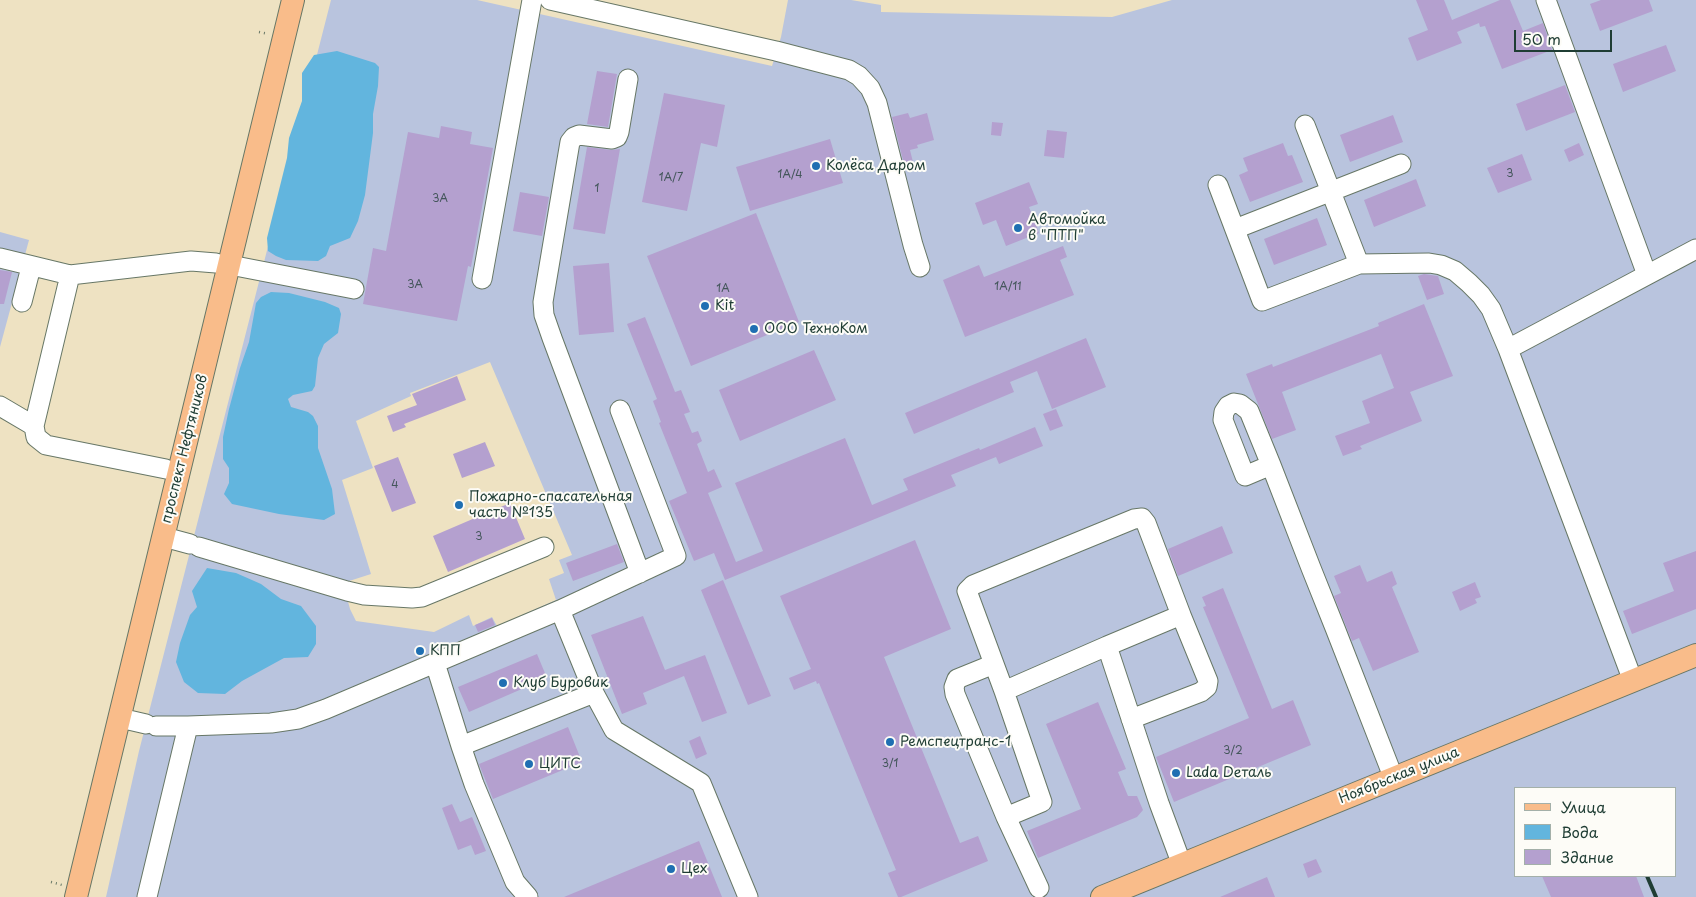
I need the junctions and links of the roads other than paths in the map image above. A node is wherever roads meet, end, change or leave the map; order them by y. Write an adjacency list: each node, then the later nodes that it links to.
1 (287, 0): 13 (main road, проспект Нефтяников)
2 (532, 0): 19 (street)
3 (550, 0): 16 (street)
4 (1546, 0): 18 (street)
5 (628, 79): 30 (street)
6 (1305, 125): 9 (street)
7 (1401, 164): 9 (street)
8 (1218, 185): 10 (street)
9 (1331, 191): 10 (street); 14 (street)
10 (1235, 229): 14 (street)
11 (1696, 249): 18 (street)
12 (0, 258): 15 (street)
13 (223, 264): 17 (street); 20 (street); 27 (main road, проспект Нефтяников); 28 (main road, проспект Нефтяников)
14 (1359, 264): 22 (street)
15 (32, 267): 17 (street); 21 (street)
16 (920, 267)
17 (70, 275): 25 (street)
18 (1647, 275): 22 (street)
19 (482, 279)
20 (354, 289)
21 (22, 302)
22 (1508, 349): 37 (street)
23 (0, 406): 25 (street)
24 (620, 410): 30 (street)
25 (34, 426): 27 (street)
26 (1271, 466): 44 (street)
27 (166, 469): 48 (main road, проспект Нефтяников)
28 (164, 537): 29 (street); 40 (main road, проспект Нефтяников)
29 (544, 547)
30 (640, 573): 31 (street)
31 (560, 610): 35 (street); 39 (street)
32 (1181, 615): 33 (street); 36 (street); 41 (street)
33 (1107, 646): 38 (street); 41 (street)
34 (1696, 655): 37 (main road, Ноябрьская улица)
35 (435, 663): 42 (street); 43 (street)
36 (994, 664): 38 (street); 45 (street)
37 (1634, 681): 44 (main road, Ноябрьская улица)
38 (1004, 691): 45 (street)
39 (594, 693): 43 (street); 52 (street)
40 (120, 718): 42 (street); 49 (main road, проспект Нефтяников)
41 (1131, 720): 46 (street)
42 (188, 726): 50 (street)
43 (461, 746): 51 (street)
44 (1394, 779): 46 (main road, Ноябрьская улица)
45 (1006, 817): 47 (street)
46 (1182, 865): 53 (main road, Ноябрьская улица)
47 (1038, 888)
48 (62, 897)
49 (76, 897)
50 (147, 897)
51 (528, 897)
52 (748, 897)
53 (1103, 897)

